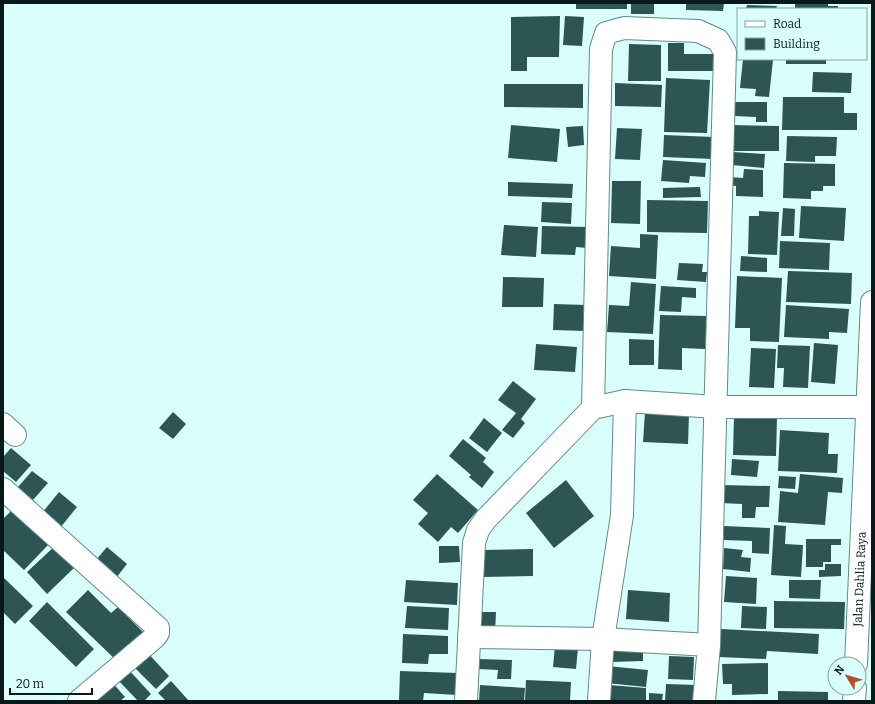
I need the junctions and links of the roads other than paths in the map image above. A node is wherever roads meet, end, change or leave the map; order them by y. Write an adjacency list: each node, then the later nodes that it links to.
1 (872, 302): 4 (street, Jalan Dahlia Raya)
2 (625, 401): 3 (street); 5 (street); 8 (street)
3 (716, 407): 4 (street); 5 (street); 9 (street)
4 (866, 407): 10 (street, Jalan Dahlia Raya)
5 (593, 408): 7 (street)
6 (3, 489): 11 (street)
7 (469, 637): 8 (street); 12 (street)
8 (603, 639): 9 (street); 13 (street)
9 (709, 645): 14 (street)
10 (856, 656)
11 (79, 701)
12 (466, 701)
13 (600, 701)
14 (704, 701)

